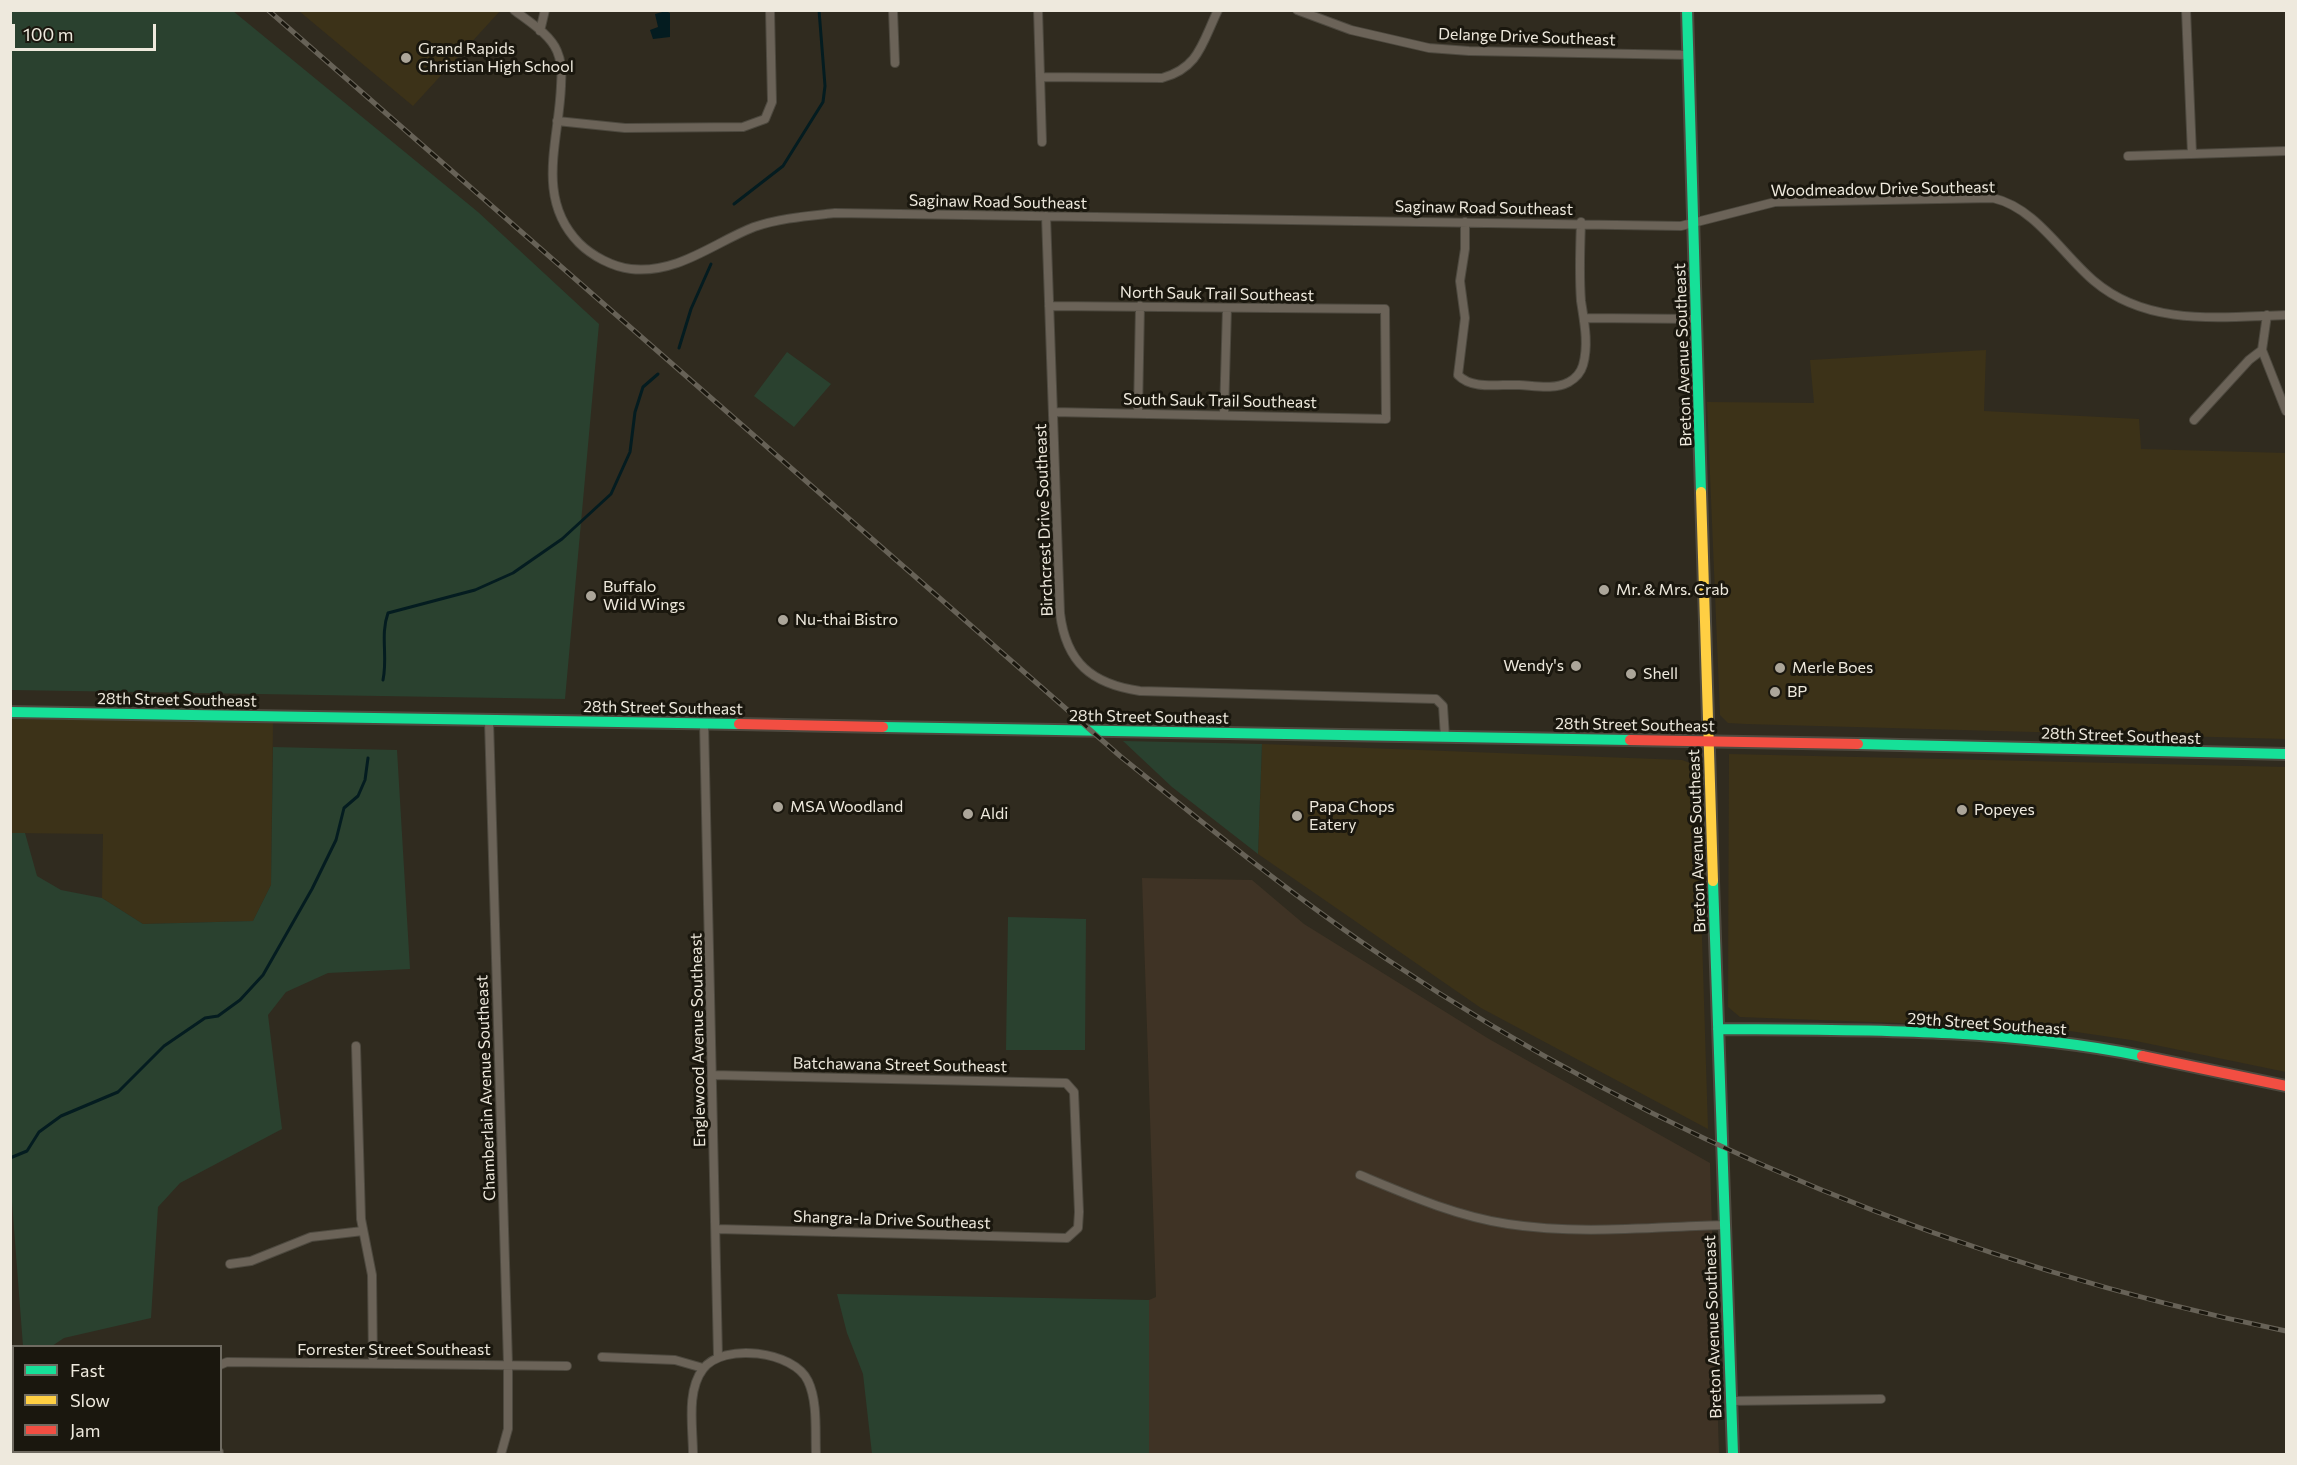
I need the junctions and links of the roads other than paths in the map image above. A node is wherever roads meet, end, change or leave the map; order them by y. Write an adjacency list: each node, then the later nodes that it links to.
1 (514, 10): 10 (street, Saginaw Road Southeast)
2 (545, 10): 10 (street)
3 (770, 10): 14 (street)
4 (893, 10): 12 (street)
5 (1038, 10): 13 (street)
6 (1218, 10): 13 (street)
7 (1298, 10): 11 (street, Delange Drive Southeast)
8 (1687, 10): 11 (main road, Breton Avenue Southeast)
9 (2186, 10): 17 (street)
10 (540, 31): 14 (street, Saginaw Road Southeast)
11 (1689, 55): 22 (main road, Breton Avenue Southeast)
12 (895, 63)
13 (1041, 77): 15 (street)
14 (557, 121): 19 (street, Saginaw Road Southeast)
15 (1042, 142)
16 (2286, 151): 17 (street)
17 (2192, 154): 18 (street)
18 (2128, 156)
19 (1046, 216): 20 (street, Saginaw Road Southeast); 23 (street, Birchcrest Drive Southeast)
20 (1465, 222): 21 (street, Saginaw Road Southeast); 28 (street)
21 (1581, 222): 22 (street, Saginaw Road Southeast); 28 (street)
22 (1694, 223): 26 (street, Woodmeadow Drive Southeast); 29 (main road, Breton Avenue Southeast)
23 (1049, 306): 24 (street, North Sauk Trail Southeast); 32 (street, Birchcrest Drive Southeast)
24 (1140, 306): 25 (street, North Sauk Trail Southeast); 33 (street)
25 (1227, 308): 34 (street); 35 (street, North Sauk Trail Southeast)
26 (2267, 315): 27 (street, Woodmeadow Drive Southeast); 30 (street)
27 (2286, 315)
28 (1586, 318): 29 (street)
29 (1697, 319): 41 (main road, Breton Avenue Southeast)
30 (2262, 350): 31 (street); 36 (street)
31 (2286, 411)
32 (1053, 412): 33 (street, South Sauk Trail Southeast); 40 (street, Birchcrest Drive Southeast)
33 (1138, 412): 34 (street, South Sauk Trail Southeast)
34 (1224, 414): 35 (street, South Sauk Trail Southeast)
35 (1386, 419)
36 (2194, 420)
37 (10, 712): 38 (main road, 28th Street Southeast)
38 (489, 721): 39 (main road, 28th Street Southeast); 57 (street, Chamberlain Avenue Southeast)
39 (704, 723): 40 (main road, 28th Street Southeast); 45 (street, Englewood Avenue Southeast)
40 (1444, 737): 41 (main road, 28th Street Southeast)
41 (1708, 741): 42 (main road, 28th Street Southeast); 43 (main road, Breton Avenue Southeast)
42 (2286, 754)
43 (1718, 1029): 46 (main road, 29th Street Southeast); 48 (main road, Breton Avenue Southeast)
44 (356, 1046): 50 (street)
45 (712, 1075): 49 (street, Englewood Avenue Southeast); 51 (street, Batchawana Street Southeast)
46 (2286, 1086)
47 (1360, 1175): 48 (street)
48 (1724, 1225): 61 (main road, Breton Avenue Southeast)
49 (716, 1229): 51 (street, Shangra-la Drive Southeast); 54 (street, Englewood Avenue Southeast)
50 (363, 1230): 52 (street); 55 (street)
51 (1067, 1238)
52 (230, 1264)
53 (602, 1357): 59 (street)
54 (718, 1357): 59 (street); 64 (street)
55 (373, 1363): 56 (street, Forrester Street Southeast); 57 (street, Forrester Street Southeast)
56 (222, 1364)
57 (508, 1364): 58 (street, Forrester Street Southeast); 62 (street, Chamberlain Avenue Southeast)
58 (567, 1366)
59 (703, 1368): 63 (street)
60 (1881, 1399): 61 (street)
61 (1730, 1401): 65 (main road, Breton Avenue Southeast)
62 (501, 1455)
63 (693, 1455)
64 (816, 1455)
65 (1733, 1455)

